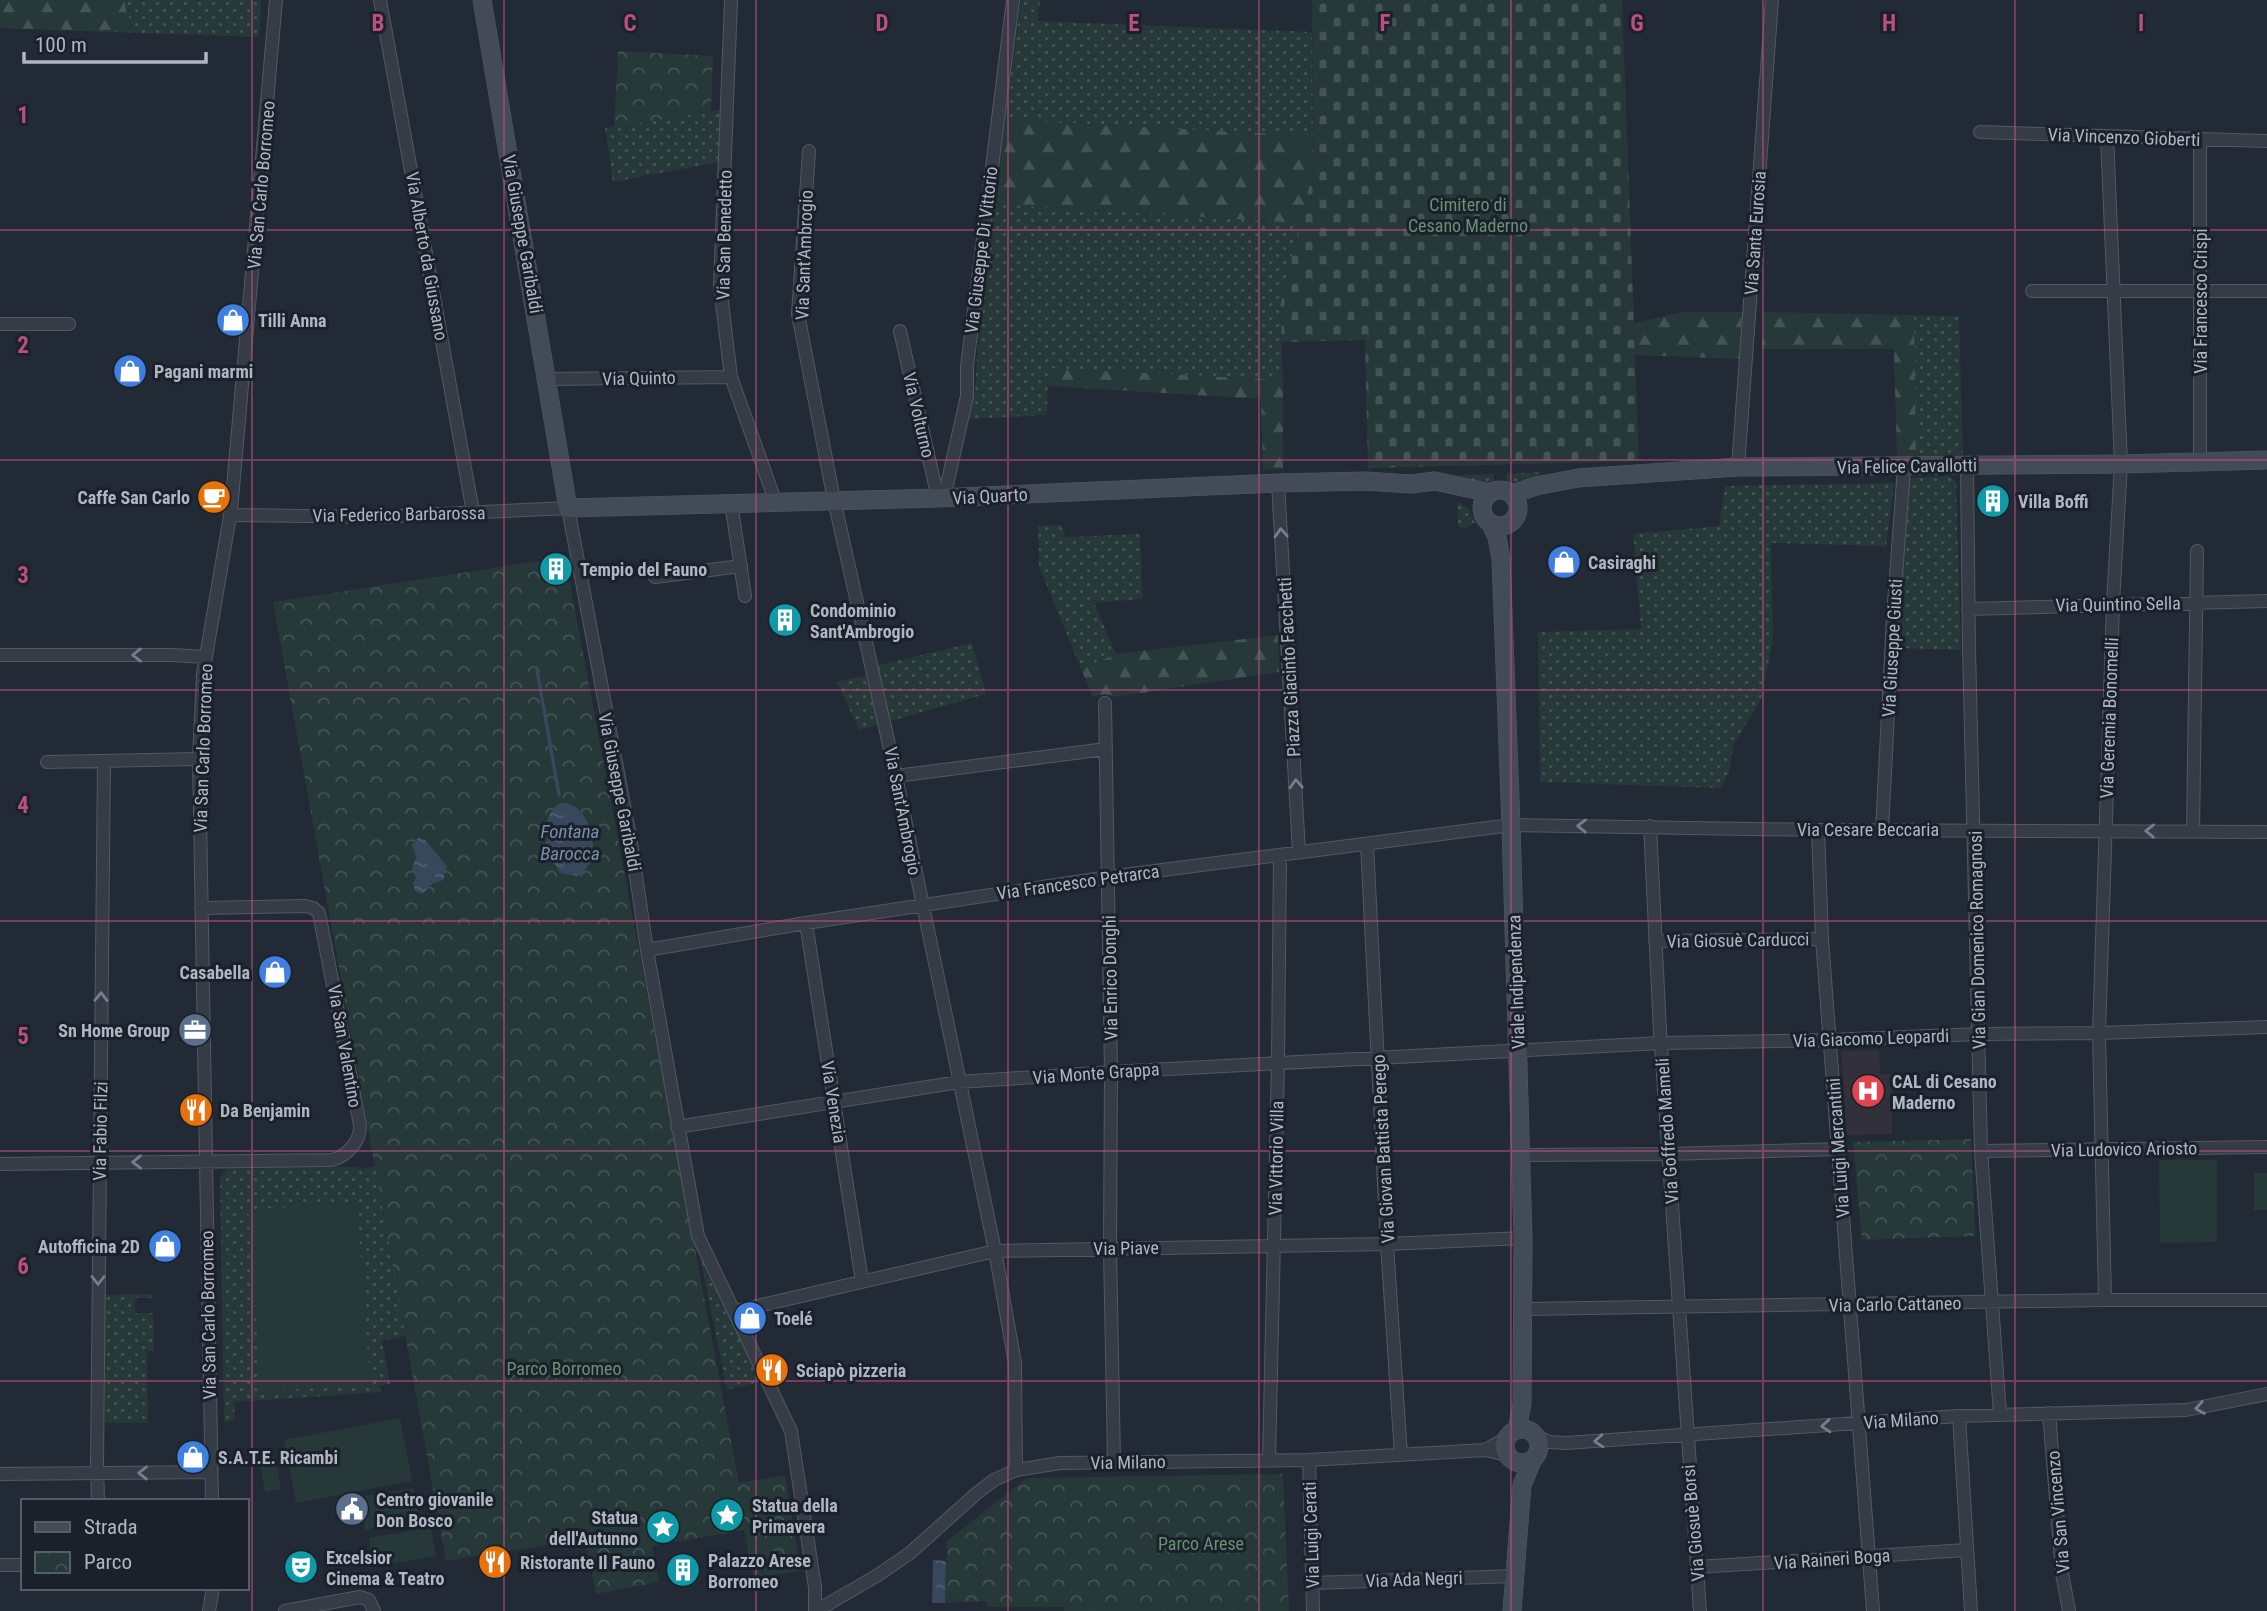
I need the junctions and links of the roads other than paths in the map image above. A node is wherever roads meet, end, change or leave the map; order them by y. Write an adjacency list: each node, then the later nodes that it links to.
1 (276, 0): 35 (street, Via San Carlo Borromeo)
2 (380, 0): 34 (street, Via Alberto da Giussano)
3 (482, 0): 20 (street, Via Giuseppe Garibaldi)
4 (731, 0): 19 (street, Via San Benedetto)
5 (1013, 0): 28 (street, Via Giuseppe Di Vittorio)
6 (1772, 0): 25 (street, Via Santa Eurosia)
7 (1980, 132): 8 (street, Via Vincenzo Gioberti)
8 (2107, 137): 9 (street, Via Vincenzo Gioberti); 12 (street, Via Geremia Bonomelli)
9 (2200, 139): 10 (street, Via Vincenzo Gioberti); 15 (street, Via Francesco Crispi)
10 (2267, 141)
11 (809, 151): 29 (street, Via Sant'Ambrogio)
12 (2114, 290): 13 (street); 15 (street); 23 (street, Via Geremia Bonomelli)
13 (2032, 291)
14 (2267, 291): 15 (street)
15 (2201, 292): 22 (street, Via Francesco Crispi)
16 (0, 324): 17 (street)
17 (69, 324)
18 (900, 331): 28 (street, Via Volturno)
19 (731, 377): 20 (street, Via Quinto); 30 (street, Via San Benedetto)
20 (548, 379): 31 (street, Via Giuseppe Garibaldi)
21 (2267, 460): 22 (street, Via Felice Cavallotti)
22 (2200, 463): 23 (street, Via Felice Cavallotti)
23 (2121, 464): 24 (street, Via Felice Cavallotti); 42 (street, Via Geremia Bonomelli)
24 (1967, 465): 26 (street, Via Felice Cavallotti); 43 (street, Via Gian Domenico Romagnosi)
25 (1738, 467): 26 (street, Via Felice Cavallotti); 33 (street, Via Felice Cavallotti)
26 (1904, 467): 56 (street, Via Giuseppe Giusti)
27 (1278, 483): 28 (street, Via Quarto); 33 (street, Via Quarto); 61 (street, Piazza Giacinto Facchetti, one-way to 27)
28 (941, 498): 29 (street, Via Quarto)
29 (835, 500): 30 (street, Via Quarto); 51 (street, Via Sant'Ambrogio)
30 (776, 503): 31 (street, Via Quarto)
31 (568, 508): 34 (street, Via Federico Barbarossa); 69 (street, Via Giuseppe Garibaldi)
32 (732, 509): 37 (street)
33 (1500, 509): 52 (street, Viale Indipendenza)
34 (473, 512): 35 (street, Via Federico Barbarossa)
35 (231, 514): 45 (street, Via San Carlo Borromeo)
36 (2197, 551): 41 (street)
37 (741, 566): 38 (street); 39 (street)
38 (655, 577)
39 (745, 596)
40 (2267, 601): 41 (street, Via Quintino Sella)
41 (2197, 603): 42 (street, Via Quintino Sella); 58 (street)
42 (2113, 604): 43 (street, Via Quintino Sella); 57 (street, Via Geremia Bonomelli)
43 (1968, 609): 54 (street, Via Gian Domenico Romagnosi)
44 (0, 656): 45 (street, one-way to 44)
45 (206, 657): 48 (street, Via San Carlo Borromeo)
46 (1105, 703): 47 (street, Via Enrico Donghi)
47 (1106, 749): 51 (street); 63 (street, Via Enrico Donghi)
48 (199, 759): 49 (street); 65 (street, Via San Carlo Borromeo)
49 (104, 761): 50 (street); 88 (street, Via Fabio Filzi, one-way to 49)
50 (47, 762)
51 (896, 776): 64 (street, Via Sant'Ambrogio)
52 (1511, 825): 53 (street, Via Cesare Beccaria, one-way to 52); 60 (street, Via Francesco Petrarca); 75 (street, Viale Indipendenza)
53 (1650, 826): 55 (street, Via Cesare Beccaria); 68 (street, Via Goffredo Mameli)
54 (1975, 829): 56 (street, Via Cesare Beccaria); 57 (street, Via Cesare Beccaria); 72 (street, Via Gian Domenico Romagnosi)
55 (1818, 830): 56 (street, Via Cesare Beccaria); 67 (street, Via Luigi Mercantini)
56 (1882, 830)
57 (2105, 830): 58 (street, Via Cesare Beccaria, one-way to 57); 71 (street, Via Geremia Bonomelli)
58 (2193, 832): 59 (street, Via Cesare Beccaria)
59 (2267, 832)
60 (1367, 844): 61 (street, Via Francesco Petrarca); 76 (street, Via Giovan Battista Perego)
61 (1299, 852): 62 (street, Via Francesco Petrarca)
62 (1280, 855): 63 (street, Via Francesco Petrarca); 77 (street, Via Vittorio Villa)
63 (1108, 877): 64 (street, Via Francesco Petrarca); 78 (street, Via Enrico Donghi)
64 (922, 905): 66 (street, Via Francesco Petrarca); 79 (street, Via Sant'Ambrogio)
65 (201, 908): 89 (street, Via San Carlo Borromeo); 89 (street, Via San Valentino)
66 (806, 923): 69 (street, Via Francesco Petrarca); 80 (street, Via Venezia)
67 (1822, 939): 68 (street, Via Giosuè Carducci); 73 (street, Via Luigi Mercantini)
68 (1655, 941): 74 (street, Via Goffredo Mameli)
69 (646, 950): 81 (street, Via Giuseppe Garibaldi)
70 (2267, 1027): 71 (street, Via Giacomo Leopardi)
71 (2099, 1032): 72 (street, Via Giacomo Leopardi); 84 (street, Via Geremia Bonomelli)
72 (1980, 1034): 73 (street, Via Giacomo Leopardi); 85 (street, Via Gian Domenico Romagnosi)
73 (1830, 1040): 74 (street, Via Giacomo Leopardi); 83 (street, Via Luigi Mercantini)
74 (1661, 1043): 75 (street, Via Giacomo Leopardi); 86 (street, Via Goffredo Mameli)
75 (1518, 1049): 76 (street, Via Monte Grappa); 87 (street, Viale Indipendenza)
76 (1379, 1058): 77 (street, Via Monte Grappa); 92 (street, Via Giovan Battista Perego)
77 (1278, 1062): 78 (street, Via Monte Grappa); 93 (street, Via Vittorio Villa)
78 (1111, 1072): 79 (street, Via Monte Grappa); 94 (street, Via Enrico Donghi)
79 (959, 1082): 80 (street, Via Monte Grappa); 95 (street, Via Sant'Ambrogio)
80 (834, 1103): 81 (street, Via Monte Grappa); 96 (street, Via Venezia)
81 (677, 1127): 103 (street, Via Giuseppe Garibaldi)
82 (2267, 1147): 84 (street, Via Ludovico Ariosto)
83 (1839, 1149): 86 (street); 100 (street, Via Luigi Mercantini)
84 (2101, 1149): 85 (street, Via Ludovico Ariosto); 97 (street, Via Geremia Bonomelli)
85 (1982, 1150): 99 (street, Via Gian Domenico Romagnosi)
86 (1668, 1154): 87 (street); 101 (street, Via Goffredo Mameli)
87 (1519, 1155): 91 (street, Viale Indipendenza)
88 (99, 1163): 89 (street, one-way to 88); 90 (street); 117 (street, Via Fabio Filzi, one-way to 117)
89 (206, 1163): 116 (street, Via San Carlo Borromeo)
90 (0, 1164)
91 (1522, 1238): 92 (street, Via Piave); 102 (street, Viale Indipendenza)
92 (1387, 1244): 93 (street, Via Piave); 111 (street, Via Giovan Battista Perego)
93 (1274, 1245): 94 (street, Via Piave); 112 (street, Via Vittorio Villa)
94 (1110, 1248): 95 (street, Via Piave); 114 (street, Via Enrico Donghi)
95 (995, 1251): 96 (street, Via Piave); 115 (street, Via Sant'Ambrogio)
96 (862, 1281): 103 (street, Via Piave)
97 (2105, 1300): 98 (street, Via Carlo Cattaneo); 99 (street, Via Carlo Cattaneo)
98 (2267, 1300)
99 (1993, 1302): 100 (street, Via Carlo Cattaneo); 106 (street, Via Gian Domenico Romagnosi)
100 (1848, 1305): 101 (street, Via Carlo Cattaneo); 108 (street, Via Luigi Mercantini)
101 (1678, 1308): 102 (street, Via Carlo Cattaneo); 109 (street, Via Goffredo Mameli)
102 (1523, 1309): 110 (street, Viale Indipendenza)
103 (736, 1311): 125 (street, Via Giuseppe Garibaldi)
104 (2267, 1394): 105 (street, Via Milano, one-way to 105)
105 (2049, 1413): 106 (street, Via Milano); 141 (street, Via San Vincenzo)
106 (2000, 1414): 107 (street, Via Milano)
107 (1959, 1416): 108 (street, Via Milano); 121 (street)
108 (1858, 1423): 109 (street, Via Milano, one-way to 109); 122 (street, Via Luigi Mercantini)
109 (1686, 1435): 110 (street, Via Milano, one-way to 110); 126 (street, Via Giosuè Borsi)
110 (1520, 1445): 111 (street, Via Milano); 127 (street)
111 (1401, 1455): 113 (street, Via Milano)
112 (1269, 1460): 113 (street, Via Milano); 114 (street, Via Milano)
113 (1309, 1460): 128 (street, Via Luigi Cerati)
114 (1114, 1462): 115 (street, Via Milano)
115 (1016, 1470): 135 (street, Via Milano)
116 (211, 1472): 117 (street, one-way to 117); 120 (street, Via San Carlo Borromeo)
117 (98, 1473): 118 (street); 119 (street, Via Fabio Filzi)
118 (0, 1474)
119 (98, 1499)
120 (212, 1499)
121 (1967, 1550): 122 (street, Via Raineri Boga); 140 (street)
122 (1868, 1558): 126 (street, Via Raineri Boga); 139 (street, Via Luigi Mercantini)
123 (0, 1565): 124 (street)
124 (21, 1565)
125 (811, 1567): 134 (street, Via Giuseppe Garibaldi); 135 (street, Via Giuseppe Garibaldi)
126 (1697, 1567): 138 (street, Via Giosuè Borsi)
127 (1515, 1576): 128 (street, Via Ada Negri); 137 (street)
128 (1313, 1583): 136 (street, Via Luigi Cerati)
129 (213, 1592): 131 (street); 132 (street)
130 (371, 1605): 133 (street)
131 (209, 1611)
132 (218, 1611)
133 (285, 1611)
134 (806, 1611)
135 (816, 1611)
136 (1313, 1611)
137 (1512, 1611)
138 (1700, 1611)
139 (1872, 1611)
140 (1971, 1611)
141 (2069, 1611)

